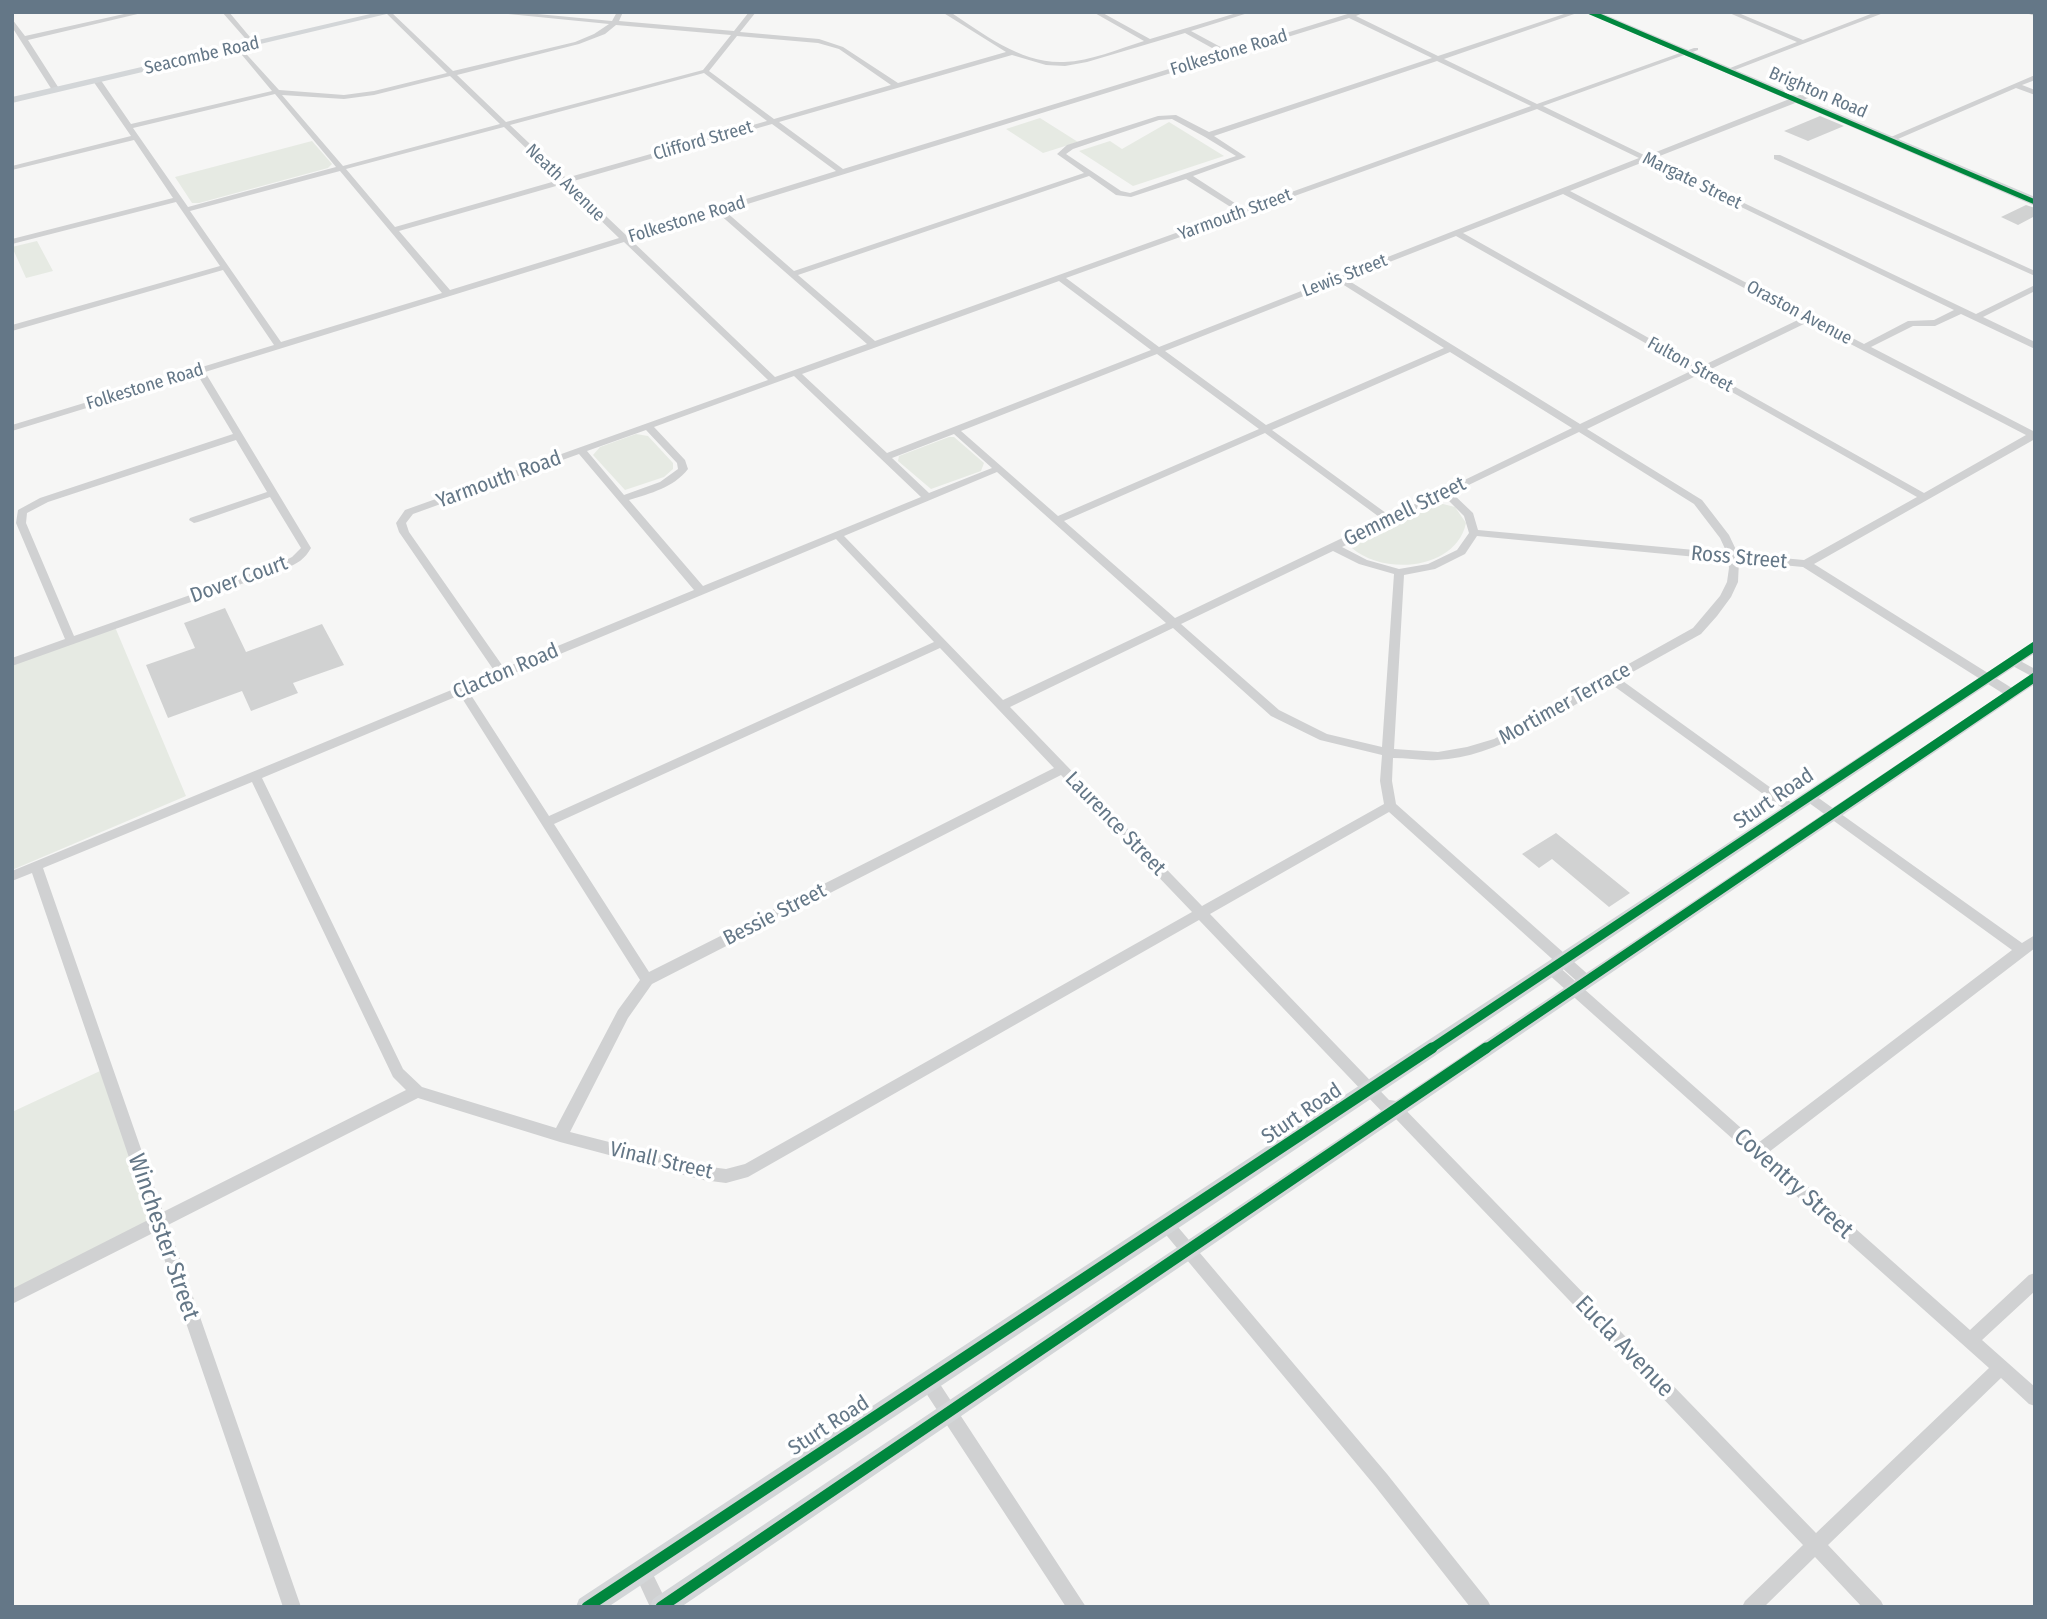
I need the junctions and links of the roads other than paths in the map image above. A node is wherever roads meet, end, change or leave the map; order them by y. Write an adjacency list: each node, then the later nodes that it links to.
1 (143, 12): 25 (street)
2 (225, 12): 28 (street)
3 (491, 12): 22 (street)
4 (620, 12): 22 (street)
5 (754, 12): 24 (street)
6 (945, 12): 31 (street)
7 (1096, 12): 26 (street)
8 (1248, 12): 23 (street)
9 (1363, 12): 19 (street, Folkestone Road)
10 (1577, 12): 33 (street)
11 (1590, 12): 30 (main road, Brighton Road)
12 (1608, 12): 30 (main road, Brighton Road)
13 (1730, 12): 27 (street)
14 (1856, 12): 20 (street)
15 (1883, 12): 20 (street)
16 (2028, 12): 18 (street)
17 (389, 13): 28 (main road, Seacombe Road); 36 (street, Neath Avenue)
18 (2035, 14)
19 (1350, 16): 32 (street, Folkestone Road); 33 (street, Margate Street)
20 (1869, 17): 27 (street)
21 (12, 21): 25 (street)
22 (616, 23): 24 (street); 36 (street)
23 (1186, 31): 26 (street); 32 (street)
24 (738, 33): 35 (street); 40 (street)
25 (23, 38): 41 (street)
26 (1150, 42): 31 (street)
27 (1804, 42): 34 (street)
28 (253, 44): 29 (main road, Seacombe Road)
29 (239, 48): 38 (main road, Seacombe Road); 42 (street)
30 (1691, 51): 34 (main road, Brighton Road); 46 (street, Yarmouth Street)
31 (1011, 53): 40 (street, Clifford Street)
32 (1228, 54): 57 (street, Folkestone Road)
33 (1439, 59): 46 (street, Margate Street); 50 (street)
34 (1732, 69): 44 (main road, Brighton Road)
35 (705, 71): 47 (street); 48 (street)
36 (452, 75): 42 (street); 48 (street, Neath Avenue)
37 (2035, 77): 39 (street)
38 (97, 81): 41 (main road, Seacombe Road); 49 (street)
39 (2015, 85): 43 (street); 52 (street)
40 (897, 86): 47 (street, Clifford Street)
41 (56, 90): 45 (main road, Seacombe Road)
42 (276, 92): 49 (street); 56 (street)
43 (2035, 93)
44 (1800, 98): 52 (main road, Brighton Road); 54 (street, Lewis Street)
45 (12, 100)
46 (1537, 107): 54 (street, Margate Street); 67 (street, Yarmouth Street)
47 (774, 121): 57 (street); 60 (street, Clifford Street)
48 (505, 125): 56 (street); 60 (street, Neath Avenue)
49 (129, 127): 51 (street)
50 (1208, 135): 58 (street); 59 (street)
51 (136, 137): 55 (street); 63 (street)
52 (1893, 137): 62 (main road, Brighton Road); 64 (main road, Brighton Road)
53 (1777, 157): 74 (street)
54 (1645, 159): 61 (street, Lewis Street); 79 (street, Margate Street)
55 (12, 168)
56 (342, 169): 65 (street); 68 (street)
57 (842, 172): 66 (street, Folkestone Road)
58 (1089, 174): 59 (street); 73 (street)
59 (1189, 177): 67 (street)
60 (564, 181): 68 (street, Clifford Street); 70 (street, Neath Avenue)
61 (1564, 191): 69 (street, Lewis Street); 80 (street, Oraston Avenue)
62 (2035, 193)
63 (178, 199): 65 (street); 71 (street)
64 (2035, 202)
65 (186, 210): 72 (street)
66 (719, 210): 70 (street, Folkestone Road); 73 (street)
67 (1244, 212): 75 (street, Yarmouth Street)
68 (394, 230): 78 (street)
69 (1455, 233): 76 (street, Lewis Street); 90 (street, Fulton Street)
70 (625, 239): 78 (street, Folkestone Road); 92 (street, Neath Avenue)
71 (12, 242)
72 (225, 267): 82 (street); 84 (street)
73 (792, 274): 83 (street)
74 (2035, 274)
75 (1060, 278): 83 (street, Yarmouth Street); 88 (street)
76 (1340, 279): 87 (street); 88 (street, Lewis Street)
77 (2035, 287): 81 (street)
78 (448, 294): 84 (street, Folkestone Road)
79 (1960, 310): 81 (street, Margate Street); 86 (street)
80 (1809, 318): 86 (street, Oraston Avenue); 90 (street, Gemmell Street)
81 (1975, 318): 85 (street, Margate Street)
82 (12, 328)
83 (874, 345): 91 (street, Yarmouth Street)
84 (279, 346): 89 (street, Folkestone Road)
85 (2035, 346)
86 (1865, 347): 98 (street, Oraston Avenue)
87 (1451, 348): 95 (street); 96 (street)
88 (1158, 350): 96 (street); 97 (street, Lewis Street)
89 (199, 370): 94 (street, Folkestone Road); 99 (street, Dover Court)
90 (1700, 371): 95 (street, Gemmell Street); 105 (street, Fulton Street)
91 (796, 373): 92 (street, Yarmouth Street); 101 (street)
92 (774, 381): 93 (street, Yarmouth Road)
93 (648, 426): 100 (street, Yarmouth Road); 107 (street)
94 (12, 428)
95 (1580, 428): 103 (street, Gemmell Street); 114 (street)
96 (1265, 429): 109 (street); 110 (street)
97 (955, 430): 101 (street, Lewis Street); 102 (street, Mortimer Terrace)
98 (2034, 435): 105 (street)
99 (238, 436): 104 (street, Dover Court); 119 (street)
100 (581, 451): 107 (street); 124 (street, Yarmouth Road)
101 (886, 457): 106 (street)
102 (999, 468): 106 (street, Clacton Road); 109 (street, Mortimer Terrace)
103 (1446, 493): 110 (street, Gemmell Street); 111 (street)
104 (273, 494): 108 (street); 119 (street, Dover Court)
105 (1924, 497): 115 (street)
106 (927, 498): 112 (street, Clacton Road)
107 (622, 499): 117 (street)
108 (194, 520)
109 (1058, 520): 118 (street, Mortimer Terrace)
110 (1389, 520): 113 (street, Gemmell Street)
111 (1474, 533): 114 (street, Ross Street); 116 (street)
112 (838, 535): 117 (street, Clacton Road); 120 (street, Laurence Street)
113 (1334, 547): 116 (street); 118 (street, Gemmell Street)
114 (1734, 557): 115 (street, Ross Street); 126 (street, Mortimer Terrace)
115 (1805, 564): 127 (street, Ross Street)
116 (1399, 572): 131 (street)
117 (701, 591): 124 (street, Clacton Road)
118 (1175, 623): 130 (street, Gemmell Street); 131 (street, Mortimer Terrace)
119 (71, 641): 123 (street, Dover Court)
120 (942, 643): 130 (street, Laurence Street); 138 (street)
121 (2035, 646): 122 (main road, Sturt Road)
122 (2012, 661): 125 (street); 127 (main road, Sturt Road)
123 (12, 662)
124 (502, 673): 128 (street, Clacton Road)
125 (2035, 676): 129 (main road)
126 (1611, 678): 131 (street, Mortimer Terrace); 136 (street)
127 (1988, 678): 129 (street, Ross Street); 134 (main road, Sturt Road)
128 (462, 690): 133 (street, Clacton Road); 138 (street)
129 (2011, 693): 137 (main road)
130 (1002, 706): 132 (street, Laurence Street)
131 (1389, 753): 135 (street)
132 (1062, 769): 141 (street, Laurence Street); 145 (street, Bessie Street)
133 (255, 776): 139 (street, Clacton Road); 148 (street)
134 (1809, 797): 136 (main road, Sturt Road); 137 (street)
135 (1390, 806): 141 (street, Vinall Street); 144 (street, Coventry Street)
136 (1792, 808): 144 (main road, Sturt Road)
137 (1832, 814): 143 (street); 146 (main road)
138 (548, 821): 145 (street)
139 (36, 866): 140 (street, Clacton Road); 152 (street, Winchester Street)
140 (12, 876)
141 (1200, 912): 147 (street, Laurence Street); 150 (street, Vinall Street)
142 (2035, 940): 143 (street)
143 (2022, 950): 151 (street)
144 (1557, 965): 146 (street, Coventry Street); 147 (main road, Sturt Road)
145 (648, 980): 150 (street, Bessie Street)
146 (1581, 985): 149 (main road); 151 (street, Coventry Street)
147 (1372, 1088): 149 (street, Eucla Avenue); 153 (main road, Sturt Road)
148 (417, 1091): 150 (street, Vinall Street); 152 (street)
149 (1394, 1111): 154 (main road); 162 (street, Eucla Avenue)
150 (560, 1136)
151 (1758, 1152): 157 (street, Coventry Street)
152 (158, 1223): 156 (street); 164 (street, Winchester Street)
153 (1167, 1225): 154 (street); 159 (main road, Sturt Road)
154 (1188, 1251): 161 (main road); 168 (street)
155 (2035, 1280): 157 (street)
156 (12, 1297)
157 (1969, 1341): 158 (street, Coventry Street)
158 (2000, 1368): 160 (street, Coventry Street); 162 (street)
159 (928, 1381): 161 (street); 163 (main road, Sturt Road)
160 (2035, 1398)
161 (949, 1412): 166 (main road); 167 (street)
162 (1815, 1545): 169 (street); 170 (street, Eucla Avenue)
163 (642, 1570): 165 (main road, Sturt Road); 166 (street)
164 (292, 1607)
165 (586, 1607)
166 (660, 1607)
167 (1077, 1607)
168 (1482, 1607)
169 (1751, 1607)
170 (1875, 1607)

